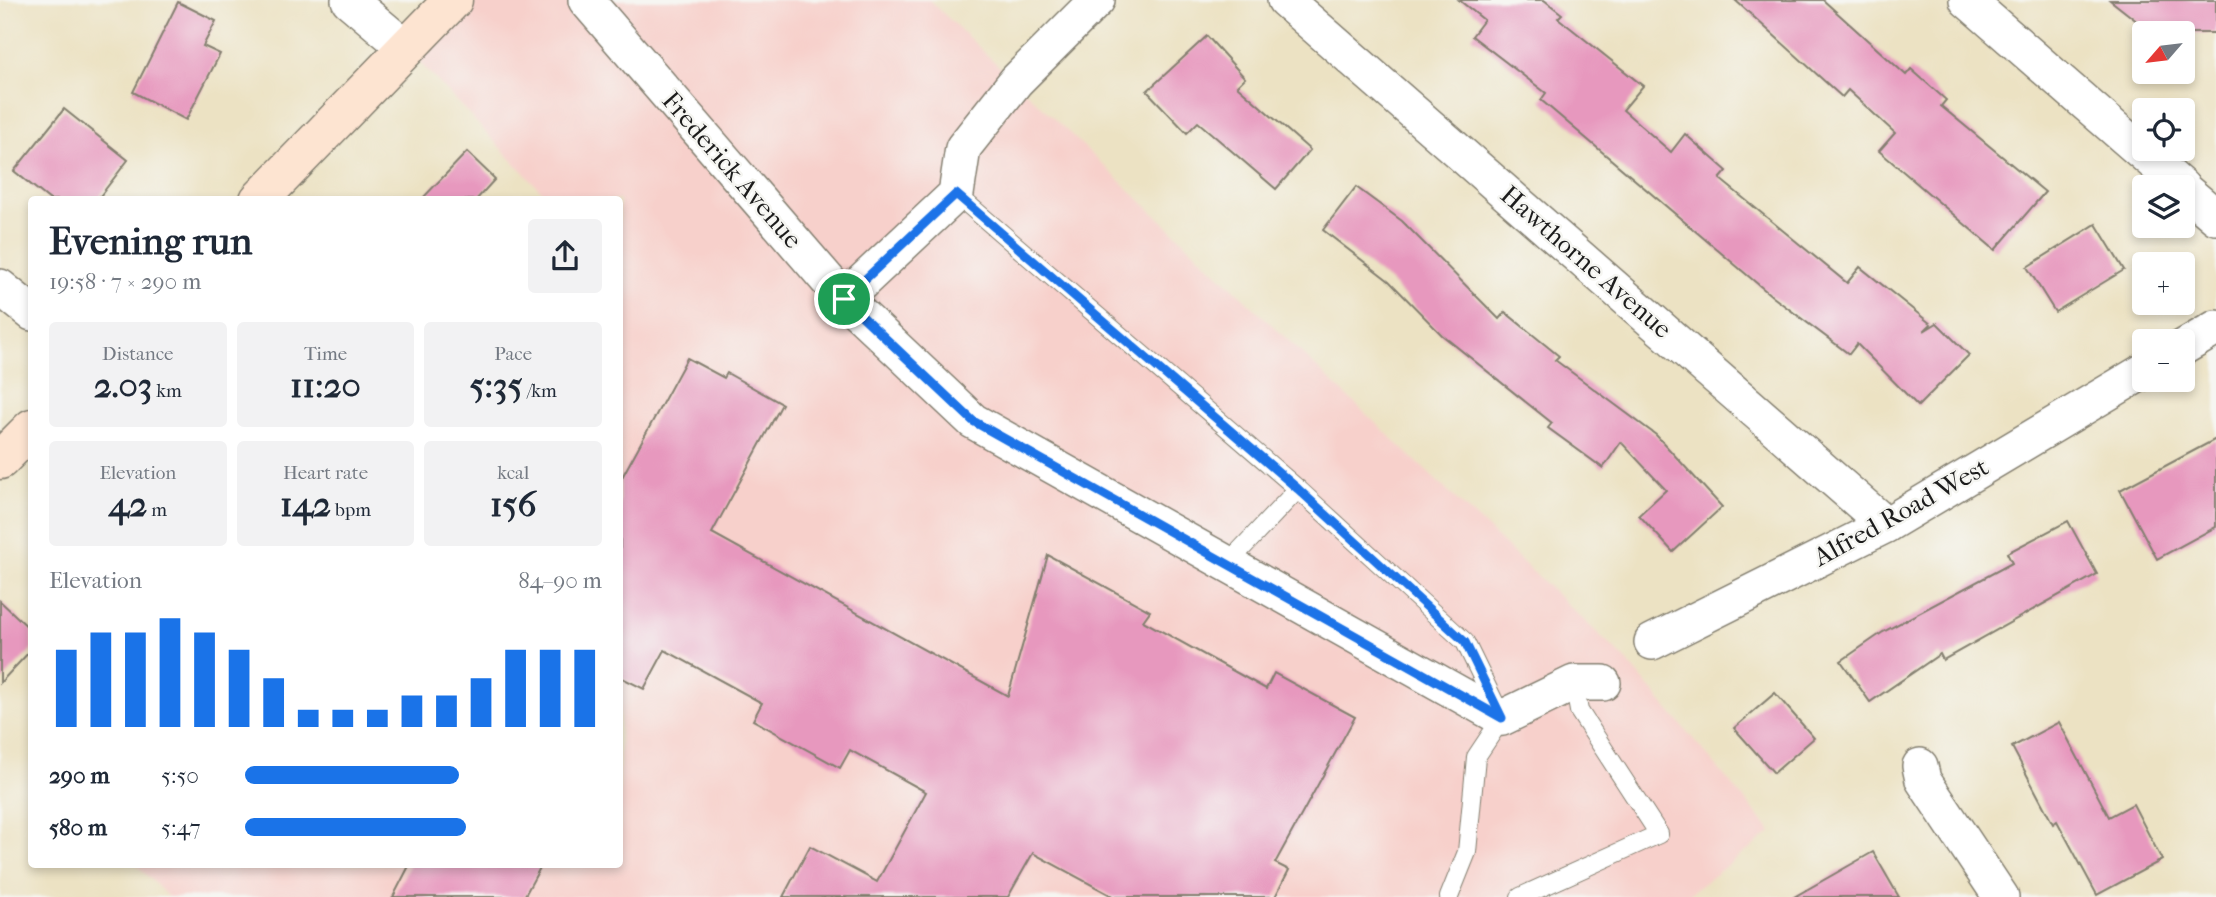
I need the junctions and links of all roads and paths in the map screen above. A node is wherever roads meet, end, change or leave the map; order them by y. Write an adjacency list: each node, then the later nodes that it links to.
1 (349, 0): 7 (street)
2 (453, 0): 7 (main road)
3 (586, 0): 14 (street, Frederick Avenue)
4 (1097, 0): 9 (street)
5 (1286, 0): 22 (street, Hawthorne Avenue)
6 (1967, 0): 8 (street)
7 (406, 48): 10 (main road)
8 (2167, 175)
9 (956, 194): 14 (street); 21 (lane)
10 (264, 196)
11 (2195, 199): 12 (street)
12 (2216, 217)
13 (0, 286): 15 (street)
14 (844, 299): 23 (street, Frederick Avenue)
15 (28, 310)
16 (2216, 328): 17 (street)
17 (2195, 340)
18 (2132, 378): 22 (street, Alfred Road West)
19 (28, 432): 20 (main road)
20 (0, 460)
21 (1298, 489): 23 (lane); 26 (lane)
22 (1886, 525): 24 (street, Alfred Road West)
23 (1227, 564): 26 (street, Frederick Avenue)
24 (1652, 642)
25 (1589, 683): 26 (street); 29 (lane)
26 (1502, 718): 28 (lane)
27 (1920, 766): 30 (street)
28 (1449, 897)
29 (1520, 897)
30 (2001, 897)

